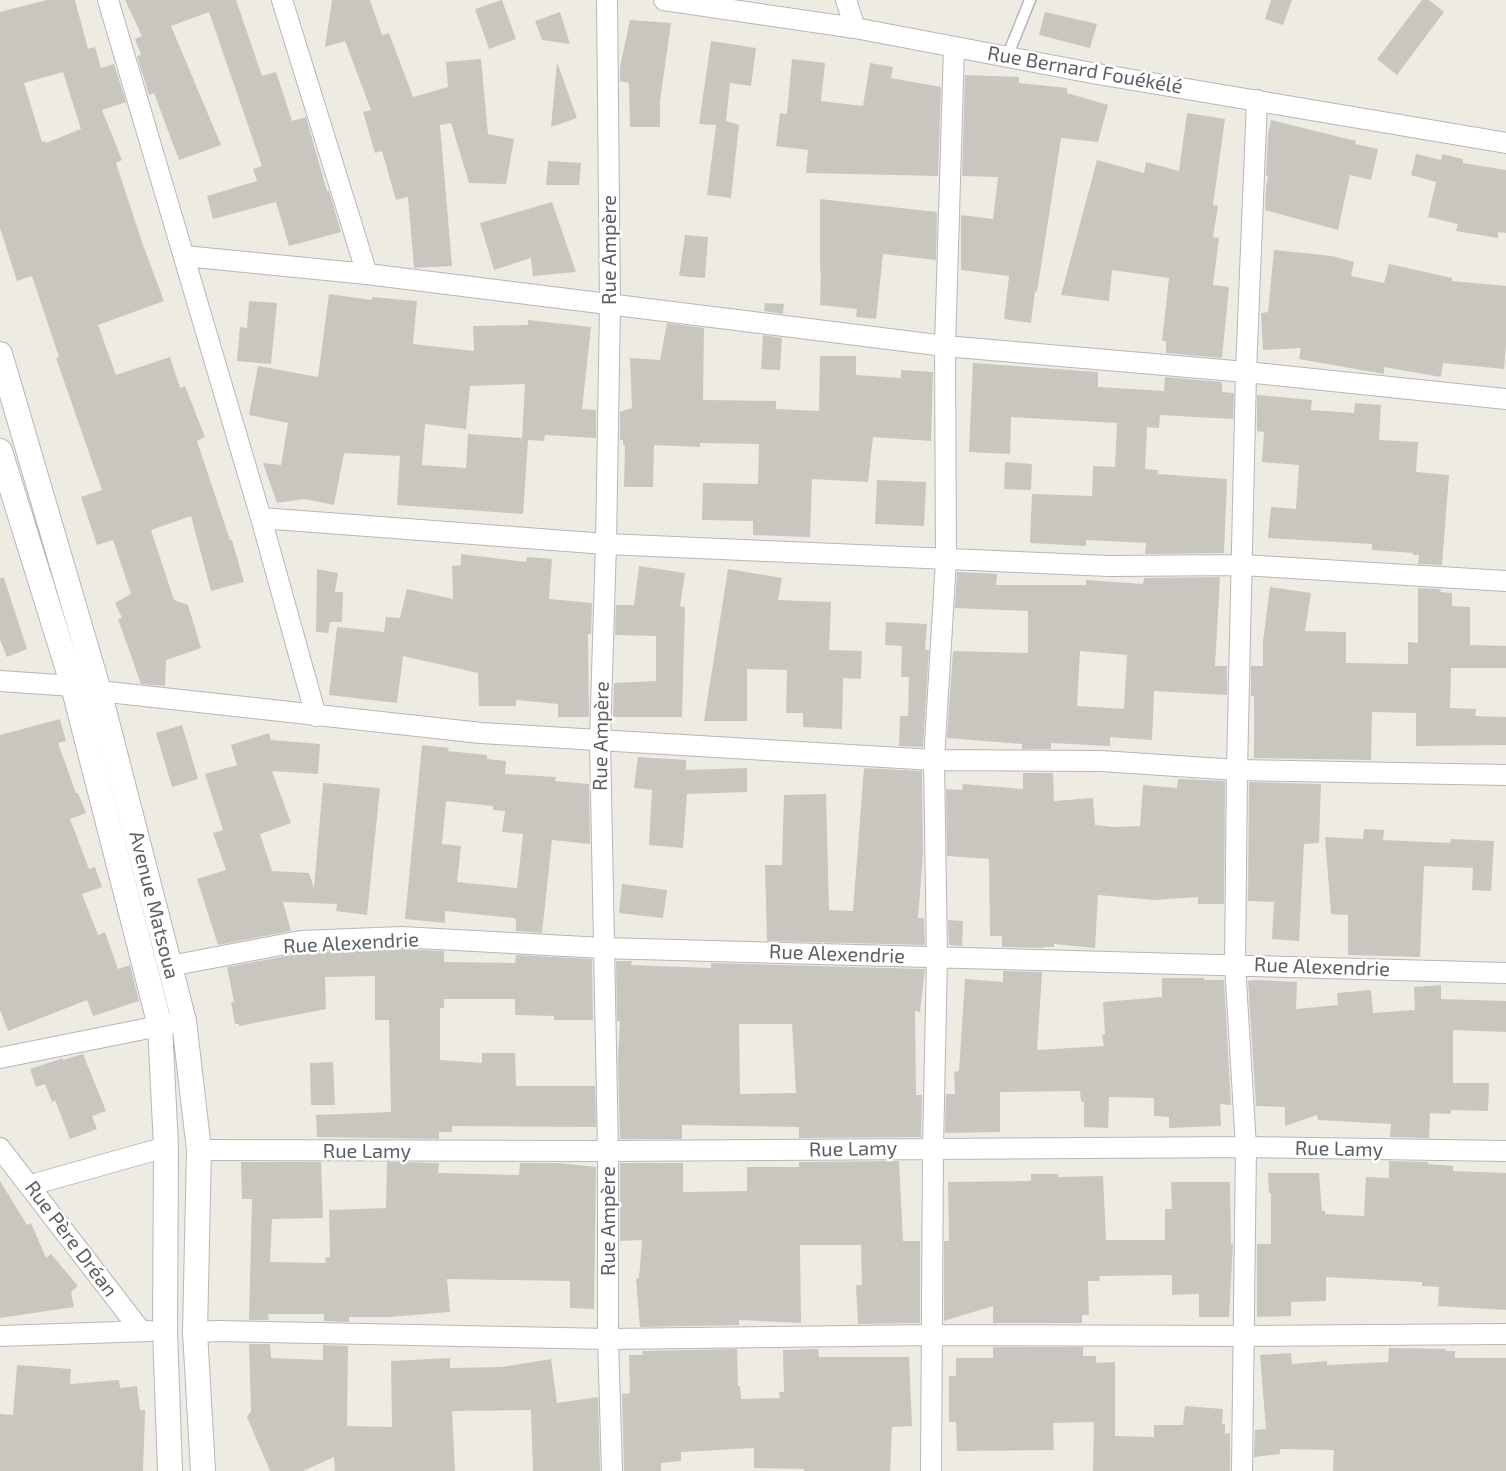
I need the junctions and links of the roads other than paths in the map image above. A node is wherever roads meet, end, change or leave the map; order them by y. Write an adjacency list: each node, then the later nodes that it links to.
1 (108, 0): 12 (street)
2 (282, 0): 13 (street)
3 (607, 0): 14 (street, Rue Ampère)
4 (664, 0): 7 (street, Rue Bernard Fouékélé)
5 (846, 0): 7 (street)
6 (1030, 0): 9 (lane)
7 (855, 28): 8 (street, Rue Bernard Fouékélé)
8 (954, 47): 9 (street, Rue Bernard Fouékélé); 15 (street)
9 (1007, 57): 10 (street, Rue Bernard Fouékélé)
10 (1257, 100): 11 (street, Rue Bernard Fouékélé); 17 (street)
11 (1506, 143)
12 (184, 256): 13 (street); 20 (street)
13 (368, 274): 14 (street)
14 (610, 305): 15 (street); 21 (street, Rue Ampère)
15 (945, 346): 17 (street); 22 (street)
16 (0, 354): 27 (street, Avenue Matsoua)
17 (1246, 372): 18 (street); 23 (street)
18 (1506, 399)
19 (0, 451): 26 (street, Avenue Matsoua)
20 (261, 518): 21 (street); 28 (street)
21 (606, 544): 22 (street); 29 (street, Rue Ampère)
22 (946, 560): 23 (street); 30 (street)
23 (1242, 565): 24 (street); 31 (street)
24 (1506, 581)
25 (0, 681): 26 (street)
26 (73, 686): 27 (street); 39 (street, Avenue Matsoua)
27 (99, 691): 28 (street); 36 (street, Avenue Matsoua)
28 (316, 716): 29 (street)
29 (600, 740): 30 (street); 33 (street, Rue Ampère)
30 (934, 760): 31 (street); 34 (street)
31 (1236, 770): 32 (street); 35 (street)
32 (1506, 775)
33 (603, 948): 34 (street, Rue Alexendrie); 36 (street, Rue Alexendrie); 46 (street, Rue Ampère)
34 (937, 957): 35 (street, Rue Alexendrie); 44 (street)
35 (1235, 964): 37 (street, Rue Alexendrie); 42 (street)
36 (170, 966): 38 (street, Avenue Matsoua)
37 (1506, 973)
38 (184, 1021): 39 (street); 45 (street, Avenue Matsoua)
39 (160, 1026): 40 (street); 41 (street, Avenue Matsoua)
40 (0, 1058)
41 (166, 1147): 48 (street); 50 (street, Avenue Matsoua)
42 (1246, 1147): 44 (street, Rue Lamy); 47 (street, Rue Lamy); 55 (street)
43 (0, 1148): 48 (street, Rue Père Dréan)
44 (933, 1148): 46 (street, Rue Lamy); 53 (street)
45 (199, 1150): 46 (street, Rue Lamy); 51 (street, Avenue Matsoua)
46 (608, 1151): 56 (street, Rue Ampère)
47 (1506, 1151)
48 (31, 1185): 49 (street, Rue Père Dréan)
49 (141, 1331): 50 (street); 54 (street)
50 (165, 1331): 57 (street, Avenue Matsoua)
51 (195, 1332): 56 (street); 58 (street, Avenue Matsoua)
52 (1506, 1334): 55 (street)
53 (933, 1335): 55 (street); 56 (street); 60 (street)
54 (0, 1336)
55 (1244, 1336): 61 (street)
56 (608, 1339): 59 (street, Rue Ampère)
57 (170, 1471)
58 (203, 1471)
59 (612, 1471)
60 (931, 1471)
61 (1242, 1471)

